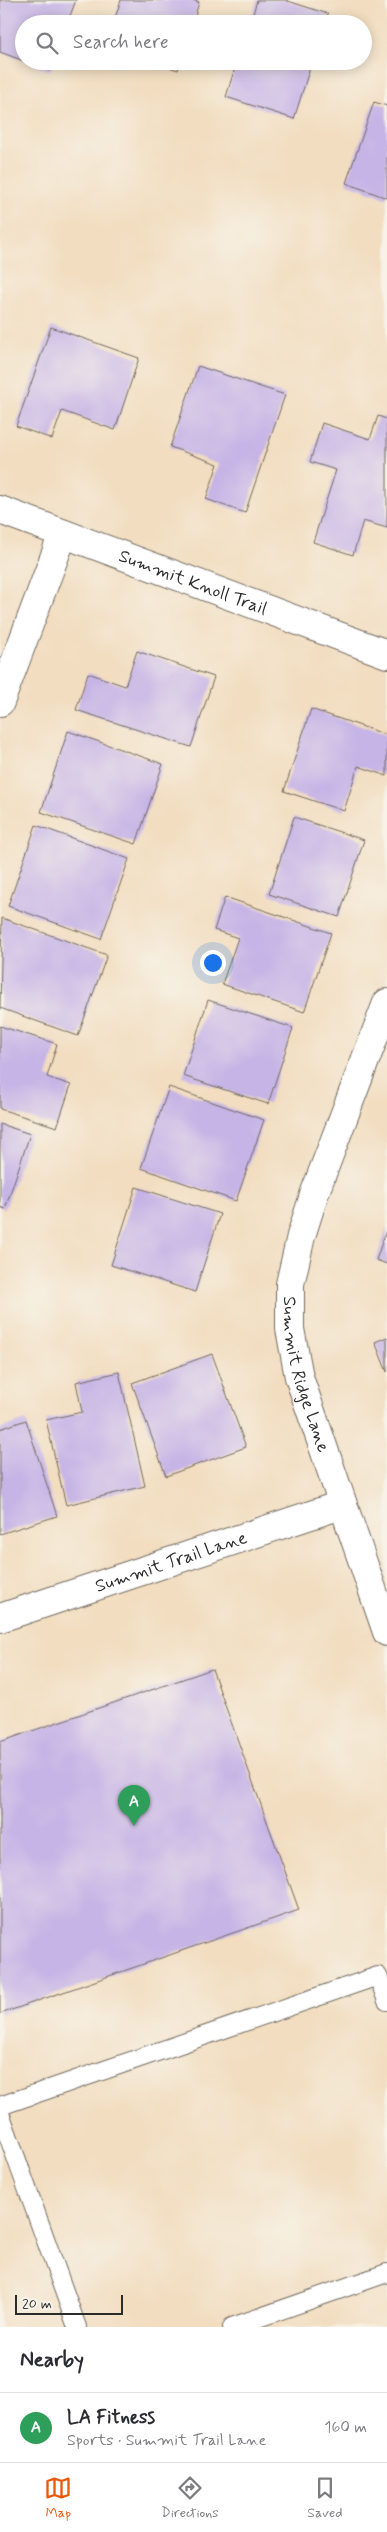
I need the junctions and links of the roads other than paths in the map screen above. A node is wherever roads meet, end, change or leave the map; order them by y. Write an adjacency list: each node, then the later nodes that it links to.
1 (0, 510): 2 (street, Summit Knoll Trail)
2 (63, 534): 3 (street, Summit Knoll Trail); 4 (street)
3 (387, 654)
4 (0, 702)
5 (387, 1003): 6 (street, Summit Ridge Lane)
6 (341, 1505): 7 (street, Summit Trail Lane); 8 (street, Summit Ridge Lane)
7 (0, 1618)
8 (387, 1632)
9 (387, 2001): 10 (lane)
10 (0, 2106)
11 (0, 2112): 13 (lane)
12 (387, 2273): 14 (lane)
13 (77, 2327)
14 (232, 2327)

